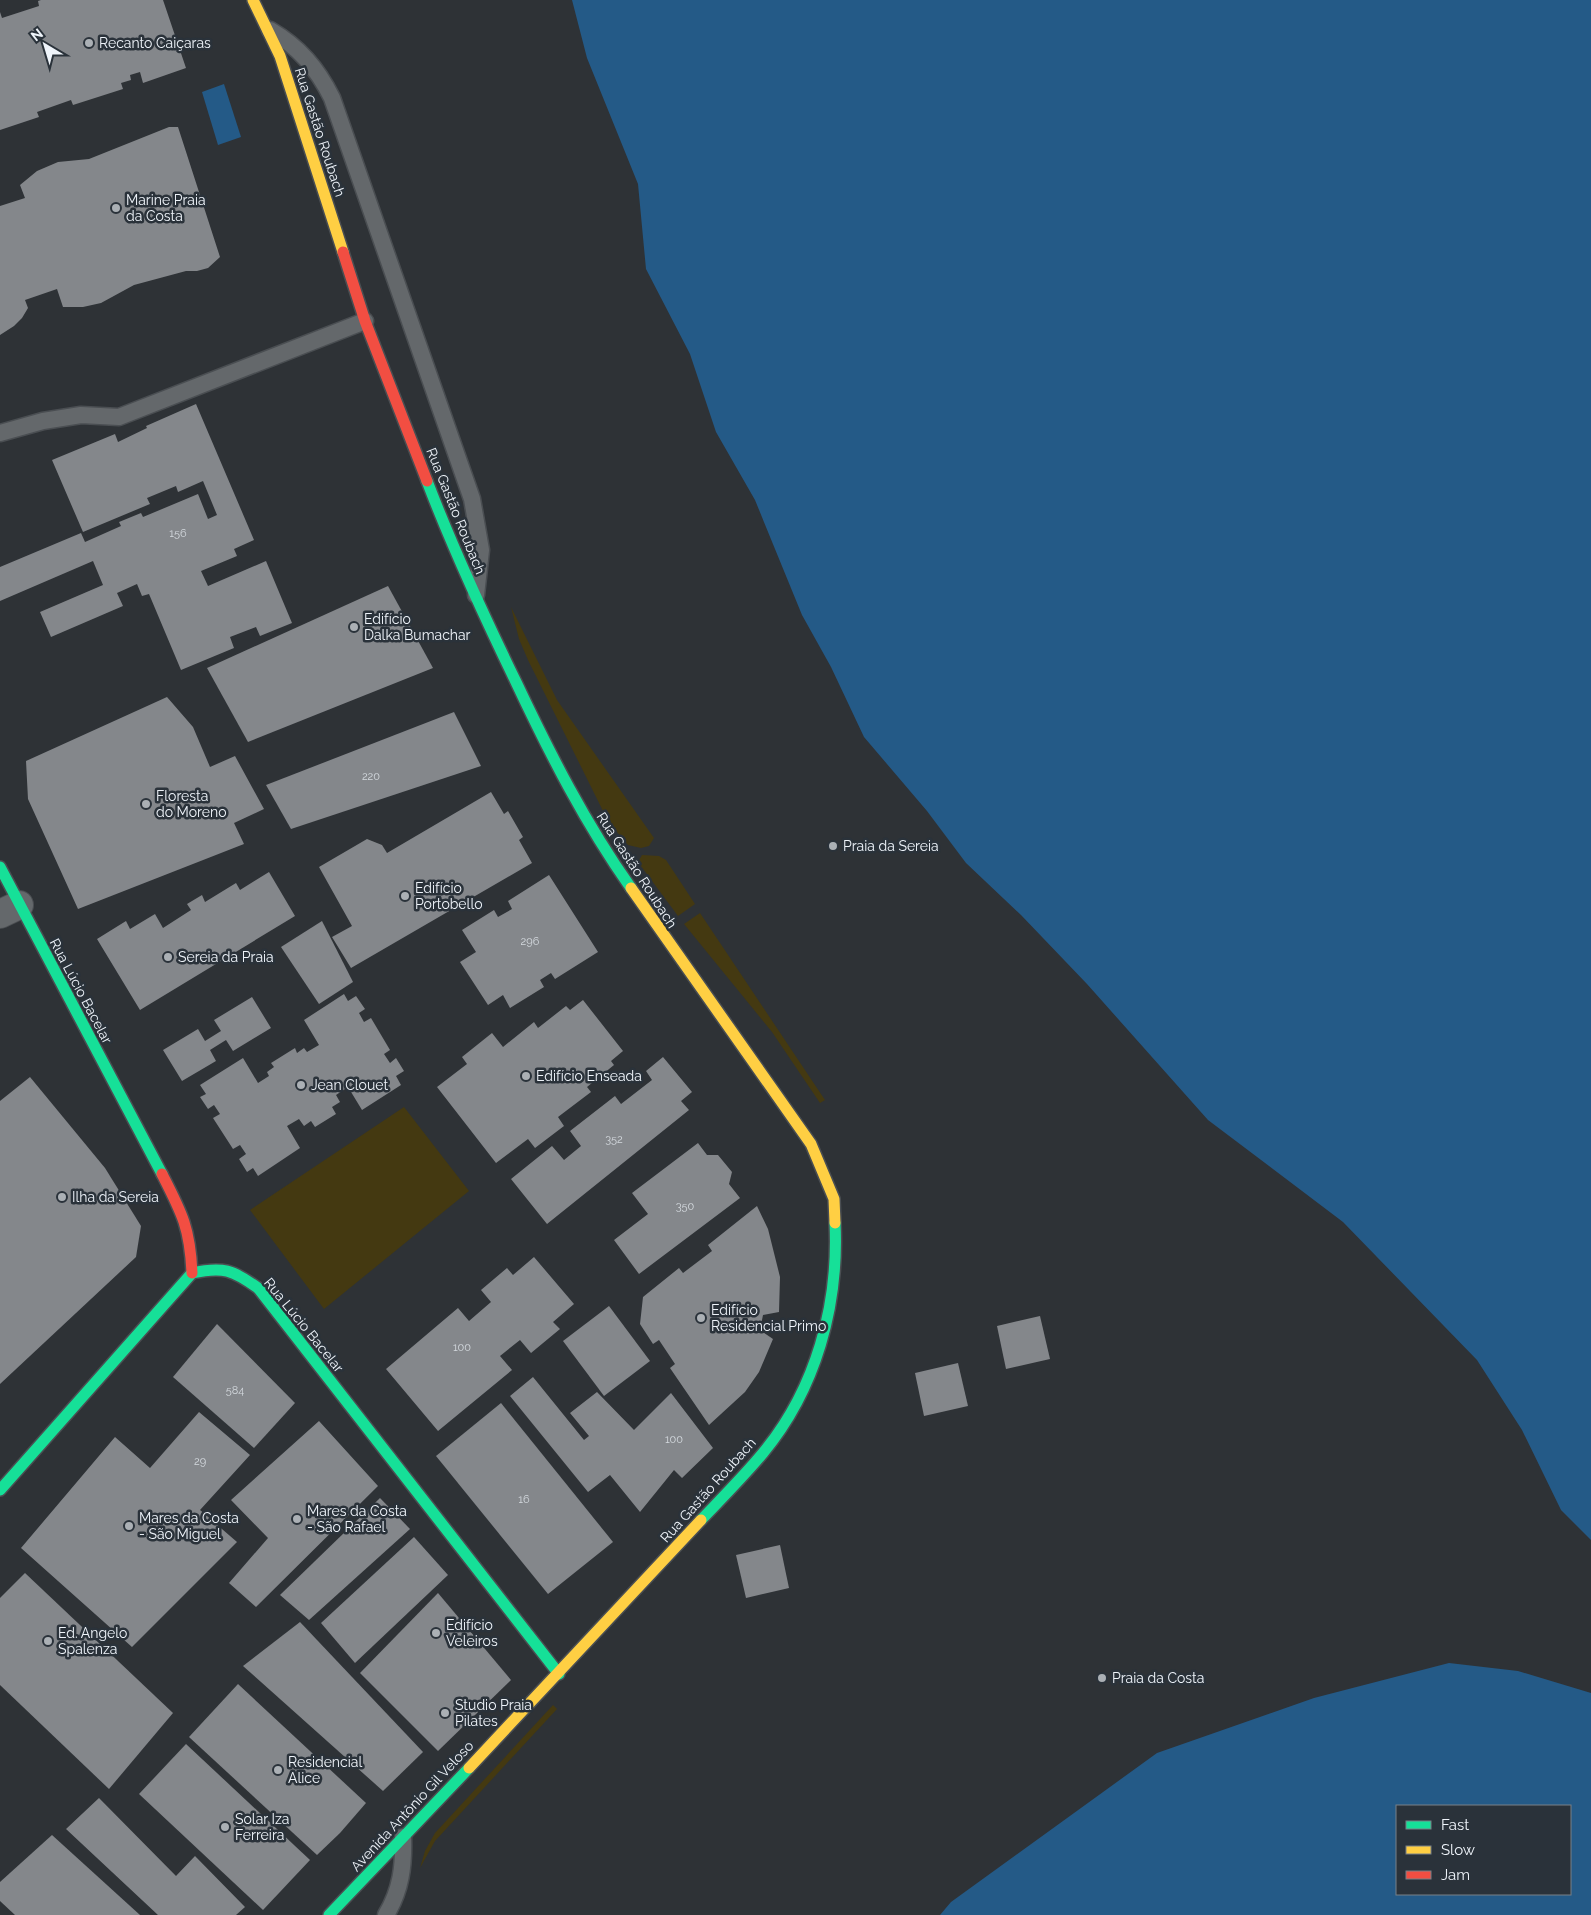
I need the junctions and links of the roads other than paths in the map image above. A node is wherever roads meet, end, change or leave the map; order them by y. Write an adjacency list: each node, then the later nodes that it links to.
1 (253, 0): 2 (street, Rua Gastão Roubach)
2 (269, 29): 3 (street, Rua Gastão Roubach); 5 (lane)
3 (365, 321): 4 (lane); 5 (street, Rua Gastão Roubach)
4 (0, 433)
5 (476, 597): 10 (street, Rua Gastão Roubach)
6 (0, 867): 7 (street, Rua Lúcio Bacelar)
7 (9, 909): 8 (street, Rua Lúcio Bacelar)
8 (192, 1273): 9 (street); 10 (street, Rua Lúcio Bacelar)
9 (0, 1490)
10 (559, 1674): 11 (street, Avenida Antônio Gil Veloso)
11 (403, 1837): 12 (street, Avenida Antônio Gil Veloso); 13 (lane)
12 (329, 1915)
13 (386, 1915)

